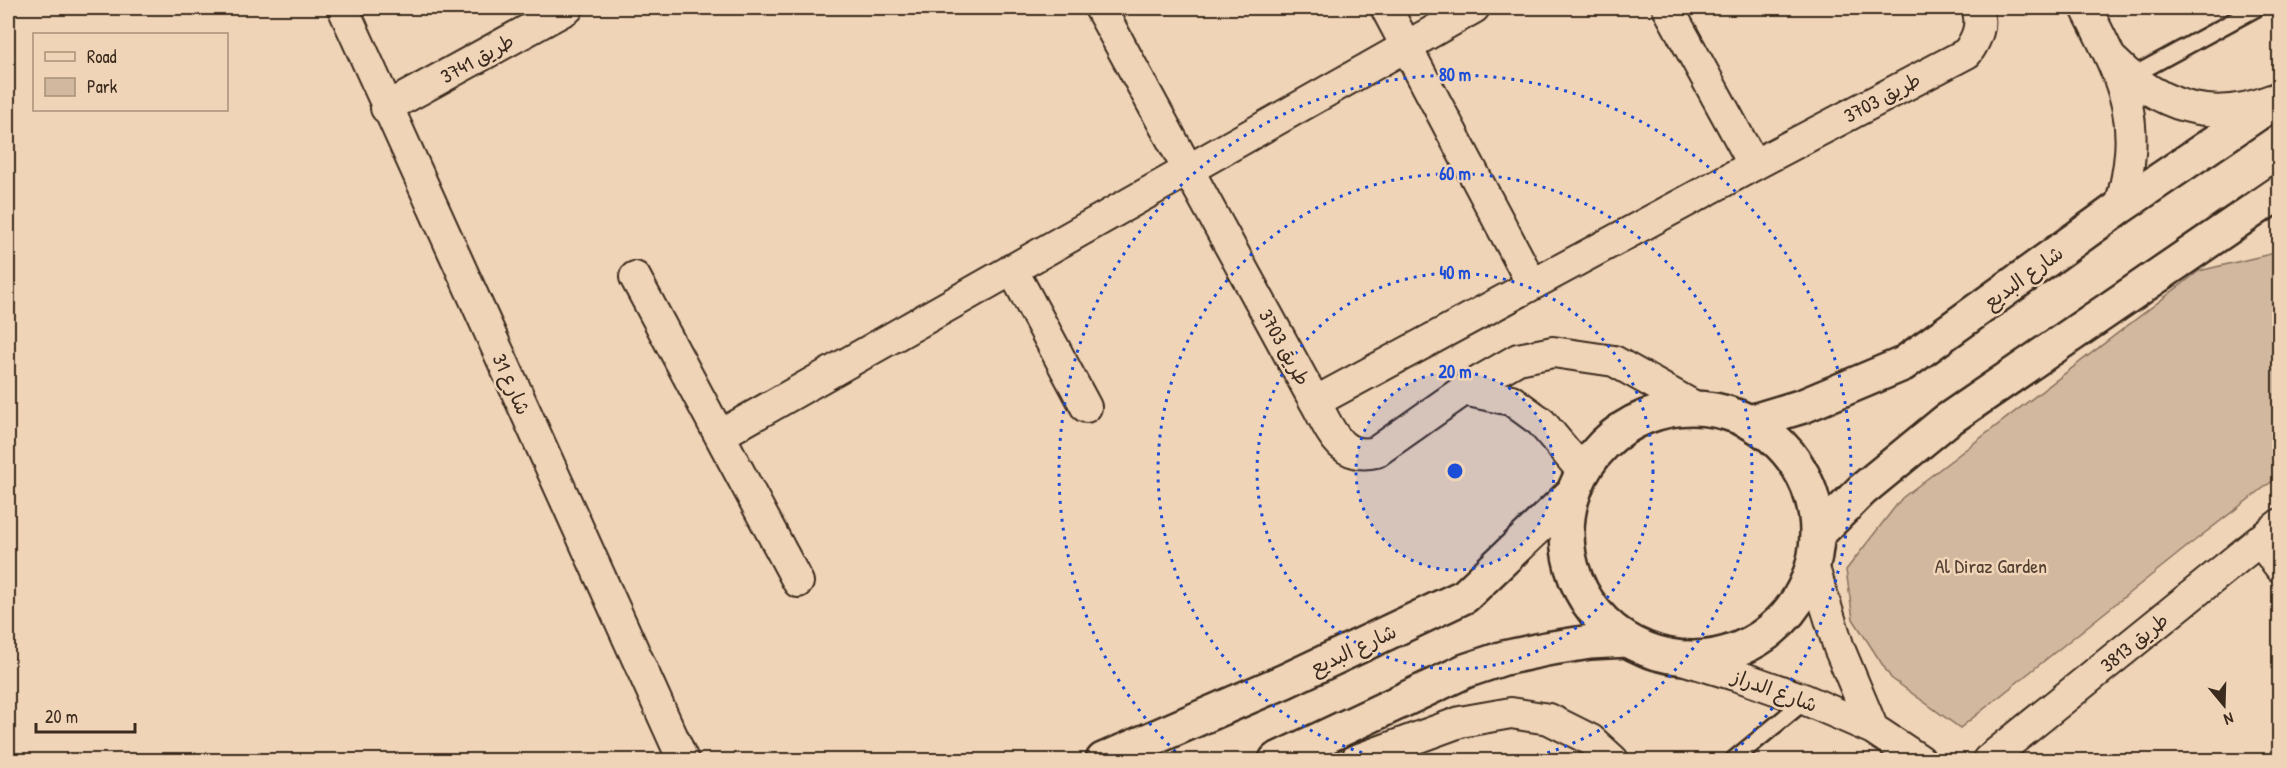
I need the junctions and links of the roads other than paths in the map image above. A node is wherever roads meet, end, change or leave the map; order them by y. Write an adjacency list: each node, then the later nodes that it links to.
1 (343, 8): 13 (street, شارع 31)
2 (568, 8): 13 (street, طريق 3741)
3 (1100, 8): 15 (street, طريق 3703)
4 (1386, 8): 10 (street)
5 (1474, 8): 10 (street)
6 (1668, 8): 14 (street)
7 (1977, 8): 14 (street, طريق 3703)
8 (2086, 8): 11 (street)
9 (2257, 8): 11 (lane)
10 (1406, 46): 15 (street); 20 (street)
11 (2121, 68): 12 (street); 17 (street)
12 (2280, 98): 17 (main road, شارع البديع)
13 (386, 108): 36 (street, شارع 31)
14 (1754, 165): 20 (street, طريق 3703)
15 (1188, 170): 18 (street); 22 (street, طريق 3703)
16 (2280, 192): 29 (main road)
17 (2120, 207): 25 (main road, شارع البديع)
18 (1012, 269): 23 (street); 26 (street)
19 (635, 277): 26 (street)
20 (1532, 284): 22 (street, طريق 3703)
21 (1464, 390): 22 (street); 24 (street); 27 (street)
22 (1315, 402)
23 (1086, 407)
24 (1699, 409): 25 (main road, شارع البديع); 27 (main road, شارع البديع)
25 (1750, 422): 29 (main road, شارع البديع)
26 (720, 435): 31 (street)
27 (1578, 483): 32 (main road); 37 (main road, شارع البديع)
28 (2269, 532): 30 (street); 43 (street, طريق 3813)
29 (1815, 550): 33 (main road); 35 (street)
30 (2280, 567)
31 (798, 582)
32 (1627, 640): 33 (main road); 38 (main road)
33 (1675, 657): 34 (street, شارع الدراز)
34 (1806, 700): 35 (street, شارع الدراز); 41 (lane)
35 (1873, 729): 42 (street, شارع الدراز)
36 (683, 760)
37 (1103, 760)
38 (1276, 760)
39 (1356, 760): 40 (street)
40 (1613, 760)
41 (1733, 760)
42 (1920, 760)
43 (1988, 760)

